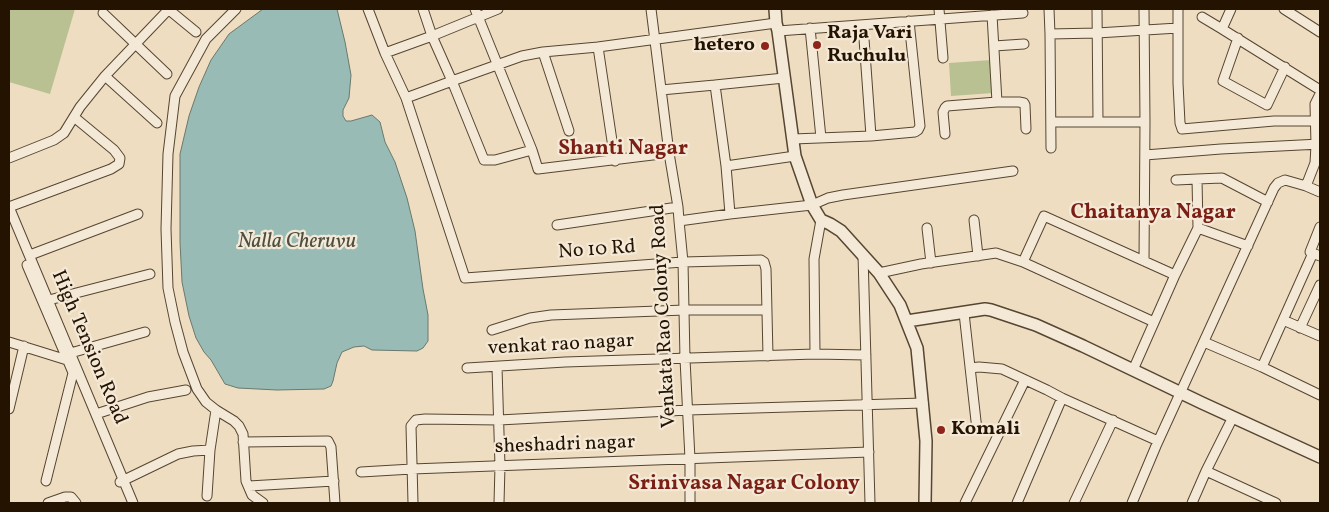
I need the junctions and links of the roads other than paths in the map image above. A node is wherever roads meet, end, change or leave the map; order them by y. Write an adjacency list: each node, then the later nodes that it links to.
1 (168, 9): 28 (street); 35 (street)
2 (236, 9): 140 (street)
3 (368, 9): 40 (street)
4 (423, 9): 32 (street)
5 (498, 9): 15 (street)
6 (652, 9): 34 (street, Venkata Rao Colony Road)
7 (775, 9): 23 (street)
8 (938, 9): 20 (street)
9 (1049, 9): 31 (street)
10 (1097, 9): 30 (street)
11 (1144, 9): 26 (street)
12 (1178, 9): 25 (street)
13 (1231, 9): 27 (street)
14 (1284, 9): 29 (street)
15 (477, 12): 32 (street); 42 (street)
16 (102, 13): 35 (street)
17 (1023, 13): 18 (street)
18 (992, 16): 20 (street); 37 (street)
19 (1202, 18): 27 (street)
20 (939, 20): 21 (street); 41 (street)
21 (909, 21): 22 (street); 63 (street)
22 (862, 25): 24 (street); 63 (street)
23 (777, 27): 24 (street); 34 (street); 46 (street)
24 (810, 28): 64 (street)
25 (1178, 28): 26 (street); 55 (street)
26 (1144, 29): 30 (street); 59 (street)
27 (1222, 29): 33 (street)
28 (196, 32)
29 (1320, 32)
30 (1096, 33): 31 (street); 56 (street)
31 (1050, 34): 58 (street)
32 (432, 36): 40 (street); 47 (street)
33 (1238, 38): 43 (street); 43 (street)
34 (655, 40): 38 (street); 49 (street, Venkata Rao Colony Road)
35 (136, 43): 44 (street); 45 (street)
36 (1024, 44): 37 (street)
37 (994, 46): 53 (street)
38 (598, 47): 39 (street); 73 (street)
39 (542, 52): 42 (street); 61 (street)
40 (385, 53): 52 (street)
41 (943, 58)
42 (499, 65): 47 (street); 68 (street)
43 (1284, 67): 50 (street)
44 (167, 74)
45 (105, 76): 54 (street); 57 (street)
46 (784, 78): 48 (street); 65 (street)
47 (452, 81): 52 (street); 68 (street)
48 (715, 85): 49 (street); 74 (street)
49 (661, 90): 69 (street, Venkata Rao Colony Road)
50 (1320, 90)
51 (1320, 94): 55 (street)
52 (406, 98): 100 (street, No 10 Rd)
53 (997, 102): 60 (street); 62 (street)
54 (74, 117): 72 (street); 82 (street)
55 (1317, 118): 66 (street)
56 (1098, 121): 58 (street); 59 (street)
57 (156, 122)
58 (1051, 122): 67 (street)
59 (1145, 122): 70 (street)
60 (1026, 129)
61 (569, 131)
62 (945, 134)
63 (871, 136): 64 (street)
64 (821, 138): 65 (street)
65 (793, 139): 71 (street)
66 (1318, 145): 70 (street); 78 (street)
67 (1051, 148)
68 (532, 150): 73 (street)
69 (669, 153): 73 (street); 83 (street, Venkata Rao Colony Road)
70 (1145, 155): 99 (street)
71 (795, 156): 74 (street); 81 (street)
72 (9, 158)
73 (614, 161)
74 (726, 166): 85 (street)
75 (1013, 171): 81 (street)
76 (1197, 179): 77 (street); 80 (street); 93 (street)
77 (1176, 180)
78 (1306, 186): 79 (street); 80 (street)
79 (1320, 192)
80 (1268, 202): 94 (street)
81 (812, 205): 85 (street); 86 (street)
82 (9, 207): 97 (street, High Tension Road)
83 (678, 207): 89 (street, Venkata Rao Colony Road); 90 (street)
84 (138, 214): 97 (street)
85 (730, 214): 89 (street)
86 (821, 220): 95 (street); 121 (street)
87 (974, 220): 98 (street)
88 (9, 221): 123 (street, High Tension Road)
89 (679, 221): 100 (street, Venkata Rao Colony Road)
90 (557, 225)
91 (1320, 227): 96 (street)
92 (927, 228): 102 (street)
93 (1198, 228): 94 (street); 105 (street)
94 (1248, 246): 119 (street)
95 (863, 255): 103 (street); 122 (street)
96 (1317, 255): 111 (street)
97 (30, 256): 107 (street, High Tension Road)
98 (978, 256): 101 (street); 102 (street)
99 (1144, 261): 101 (street); 105 (street)
100 (684, 262): 108 (street, Venkata Rao Colony Road); 109 (street, No 10 Rd)
101 (1023, 262): 113 (street)
102 (931, 263): 103 (street)
103 (879, 273): 112 (street)
104 (150, 274): 107 (street)
105 (1175, 275): 113 (street)
106 (1320, 285): 114 (street)
107 (49, 300): 123 (street, High Tension Road)
108 (685, 310): 109 (street); 115 (street); 125 (street, Venkata Rao Colony Road)
109 (766, 310): 124 (street, No 10 Rd)
110 (964, 313): 112 (street); 129 (street); 130 (street)
111 (1282, 320): 114 (street); 127 (street)
112 (907, 321): 137 (street)
113 (1154, 322): 130 (street)
114 (1300, 328): 117 (street)
115 (492, 330)
116 (145, 332): 123 (street)
117 (1320, 336)
118 (9, 342): 120 (street)
119 (1204, 342): 127 (street); 134 (street)
120 (24, 346): 123 (street); 139 (street)
121 (815, 354): 122 (street, venkat rao nagar); 124 (street, venkat rao nagar)
122 (866, 355): 138 (street)
123 (67, 356): 131 (street, High Tension Road); 142 (street, High Tension Road)
124 (768, 356): 125 (street, venkat rao nagar)
125 (685, 359): 126 (street, venkat rao nagar); 141 (street, Venkata Rao Colony Road)
126 (498, 367): 128 (street, venkat rao nagar); 144 (street)
127 (1262, 367): 135 (street)
128 (467, 368)
129 (970, 368): 132 (street); 146 (street)
130 (1133, 370): 134 (street)
131 (73, 373): 157 (street); 158 (street, High Tension Road)
132 (1025, 380): 136 (street); 173 (street)
133 (186, 390): 142 (street)
134 (1181, 393): 143 (street); 147 (street)
135 (1320, 395)
136 (1062, 398): 145 (street); 174 (street)
137 (923, 403): 138 (street); 172 (street)
138 (868, 405): 141 (street); 150 (street)
139 (9, 409)
140 (216, 410): 148 (street); 149 (street)
141 (688, 410): 144 (street); 152 (street, Venkata Rao Colony Road)
142 (96, 414): 158 (street, High Tension Road)
143 (1232, 417): 151 (street); 155 (street)
144 (499, 420): 153 (street); 154 (street)
145 (1113, 420): 147 (street); 175 (street)
146 (977, 430)
147 (1158, 441): 176 (street)
148 (243, 442): 159 (street); 160 (street)
149 (210, 450): 158 (street); 161 (street)
150 (869, 452): 152 (street, sheshadri nagar); 171 (street)
151 (1320, 457)
152 (690, 459): 153 (street, sheshadri nagar); 170 (street, Venkata Rao Colony Road)
153 (500, 466): 154 (street, sheshadri nagar); 169 (street)
154 (412, 469): 156 (street, sheshadri nagar); 168 (street)
155 (1206, 471): 177 (street); 178 (street)
156 (361, 472)
157 (46, 481)
158 (121, 481): 164 (street, High Tension Road); 165 (street, High Tension Road)
159 (334, 481): 160 (street); 167 (street)
160 (249, 486): 166 (street)
161 (207, 496)
162 (48, 503): 163 (street)
163 (76, 503)
164 (127, 503)
165 (134, 503)
166 (263, 503)
167 (335, 503)
168 (413, 503)
169 (500, 503)
170 (690, 503)
171 (870, 503)
172 (925, 503)
173 (965, 503)
174 (1017, 503)
175 (1074, 503)
176 (1132, 503)
177 (1192, 503)
178 (1276, 503)

